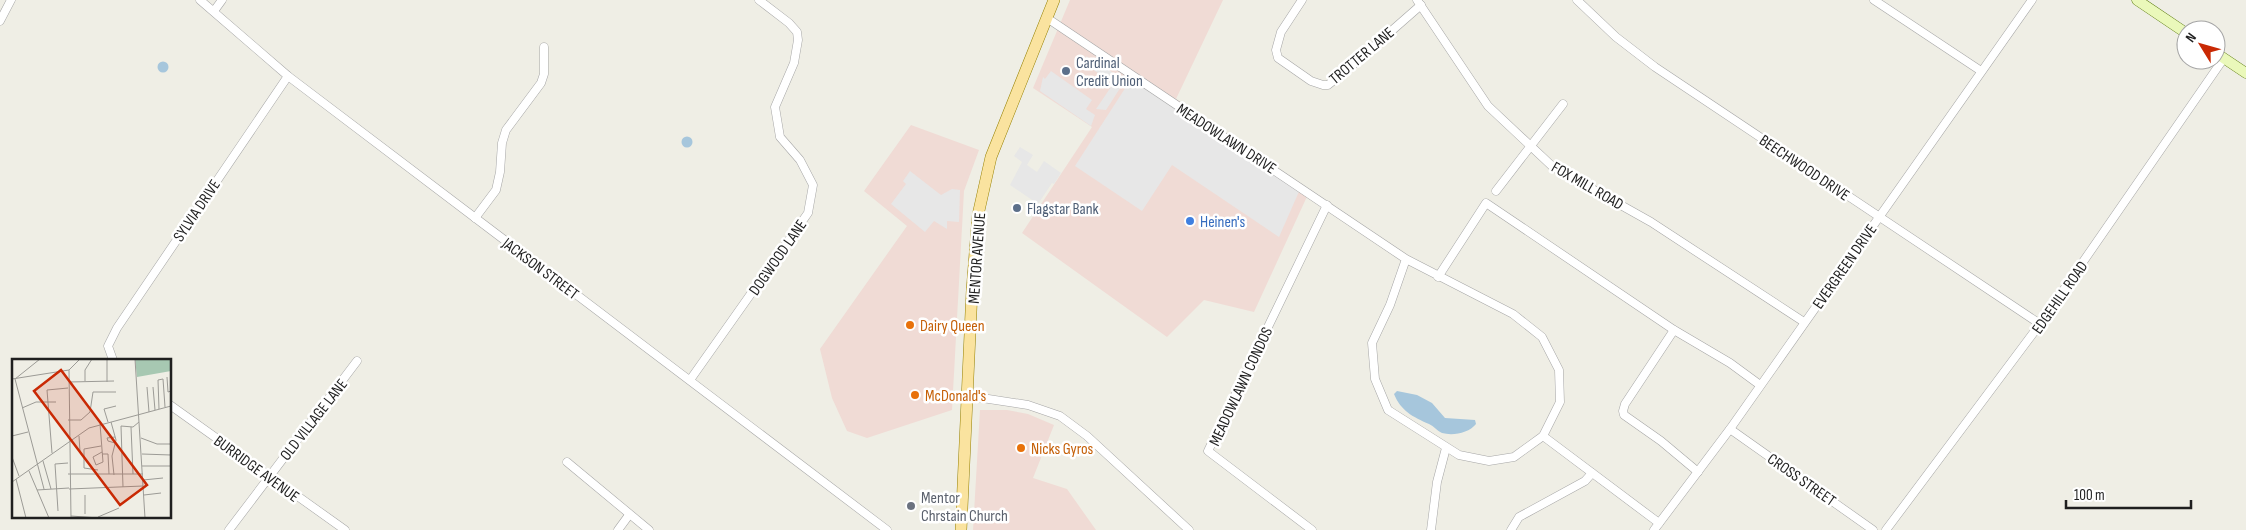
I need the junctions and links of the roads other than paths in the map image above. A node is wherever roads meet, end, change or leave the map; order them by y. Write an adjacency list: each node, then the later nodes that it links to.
1 (11, 0): 15 (street)
2 (200, 0): 13 (street, JACKSON STREET)
3 (222, 0): 13 (street)
4 (759, 0): 36 (street, DOGWOOD LANE)
5 (1054, 0): 14 (main road, MENTOR AVENUE)
6 (1302, 0): 11 (street, TROTTER LANE)
7 (1577, 0): 27 (street, BEECHWOOD DRIVE)
8 (1874, 0): 20 (street)
9 (2032, 0): 20 (street, EVERGREEN DRIVE)
10 (2137, 0): 12 (street)
11 (1419, 2): 24 (street, FOX MILL ROAD)
12 (2148, 3): 16 (street)
13 (214, 11): 22 (street, JACKSON STREET)
14 (1047, 18): 26 (street, MEADOWLAWN DRIVE); 38 (main road, MENTOR AVENUE)
15 (0, 21)
16 (2176, 25)
17 (544, 47): 28 (street)
18 (2226, 59): 21 (street)
19 (2210, 70): 32 (street, EDGEHILL ROAD)
20 (1981, 71): 27 (street, EVERGREEN DRIVE)
21 (2246, 72)
22 (288, 76): 28 (street, JACKSON STREET); 34 (street, SYLVIA DRIVE)
23 (1563, 104): 24 (street)
24 (1530, 146): 25 (street); 31 (street, FOX MILL ROAD)
25 (1496, 191)
26 (1327, 205): 29 (street, MEADOWLAWN DRIVE); 56 (street, MEADOWLAWN CONDOS)
27 (1879, 217): 31 (street, EVERGREEN DRIVE); 32 (street, BEECHWOOD DRIVE)
28 (475, 218): 36 (street, JACKSON STREET)
29 (1406, 259): 30 (street, MEADOWLAWN DRIVE); 42 (street, MEADOWLAWN DRIVE)
30 (1438, 277): 33 (street); 41 (street, MEADOWLAWN DRIVE)
31 (1804, 322): 37 (street, EVERGREEN DRIVE)
32 (2040, 324): 60 (street, EDGEHILL ROAD)
33 (1674, 330): 37 (street); 44 (street)
34 (113, 359)
35 (357, 361): 46 (street, OLD VILLAGE LANE)
36 (690, 380): 53 (street, JACKSON STREET)
37 (1760, 385): 40 (street, EVERGREEN DRIVE)
38 (969, 396): 54 (main road, MENTOR AVENUE); 55 (street)
39 (171, 406): 46 (street, BURRIDGE AVENUE)
40 (1730, 429): 44 (street, EVERGREEN DRIVE); 59 (street, CROSS STREET)
41 (1543, 436): 42 (street, MEADOWLAWN DRIVE); 45 (street)
42 (1446, 448): 57 (street)
43 (567, 462): 47 (street)
44 (1698, 472): 48 (street, EVERGREEN DRIVE)
45 (1592, 473): 48 (street); 58 (street)
46 (269, 477): 49 (street, OLD VILLAGE LANE); 50 (street, BURRIDGE AVENUE)
47 (628, 515): 51 (street); 52 (street)
48 (1656, 527)
49 (228, 530)
50 (345, 530)
51 (618, 530)
52 (649, 530)
53 (887, 530)
54 (961, 530)
55 (1189, 530)
56 (1312, 530)
57 (1431, 530)
58 (1511, 530)
59 (1873, 530)
60 (1886, 530)

